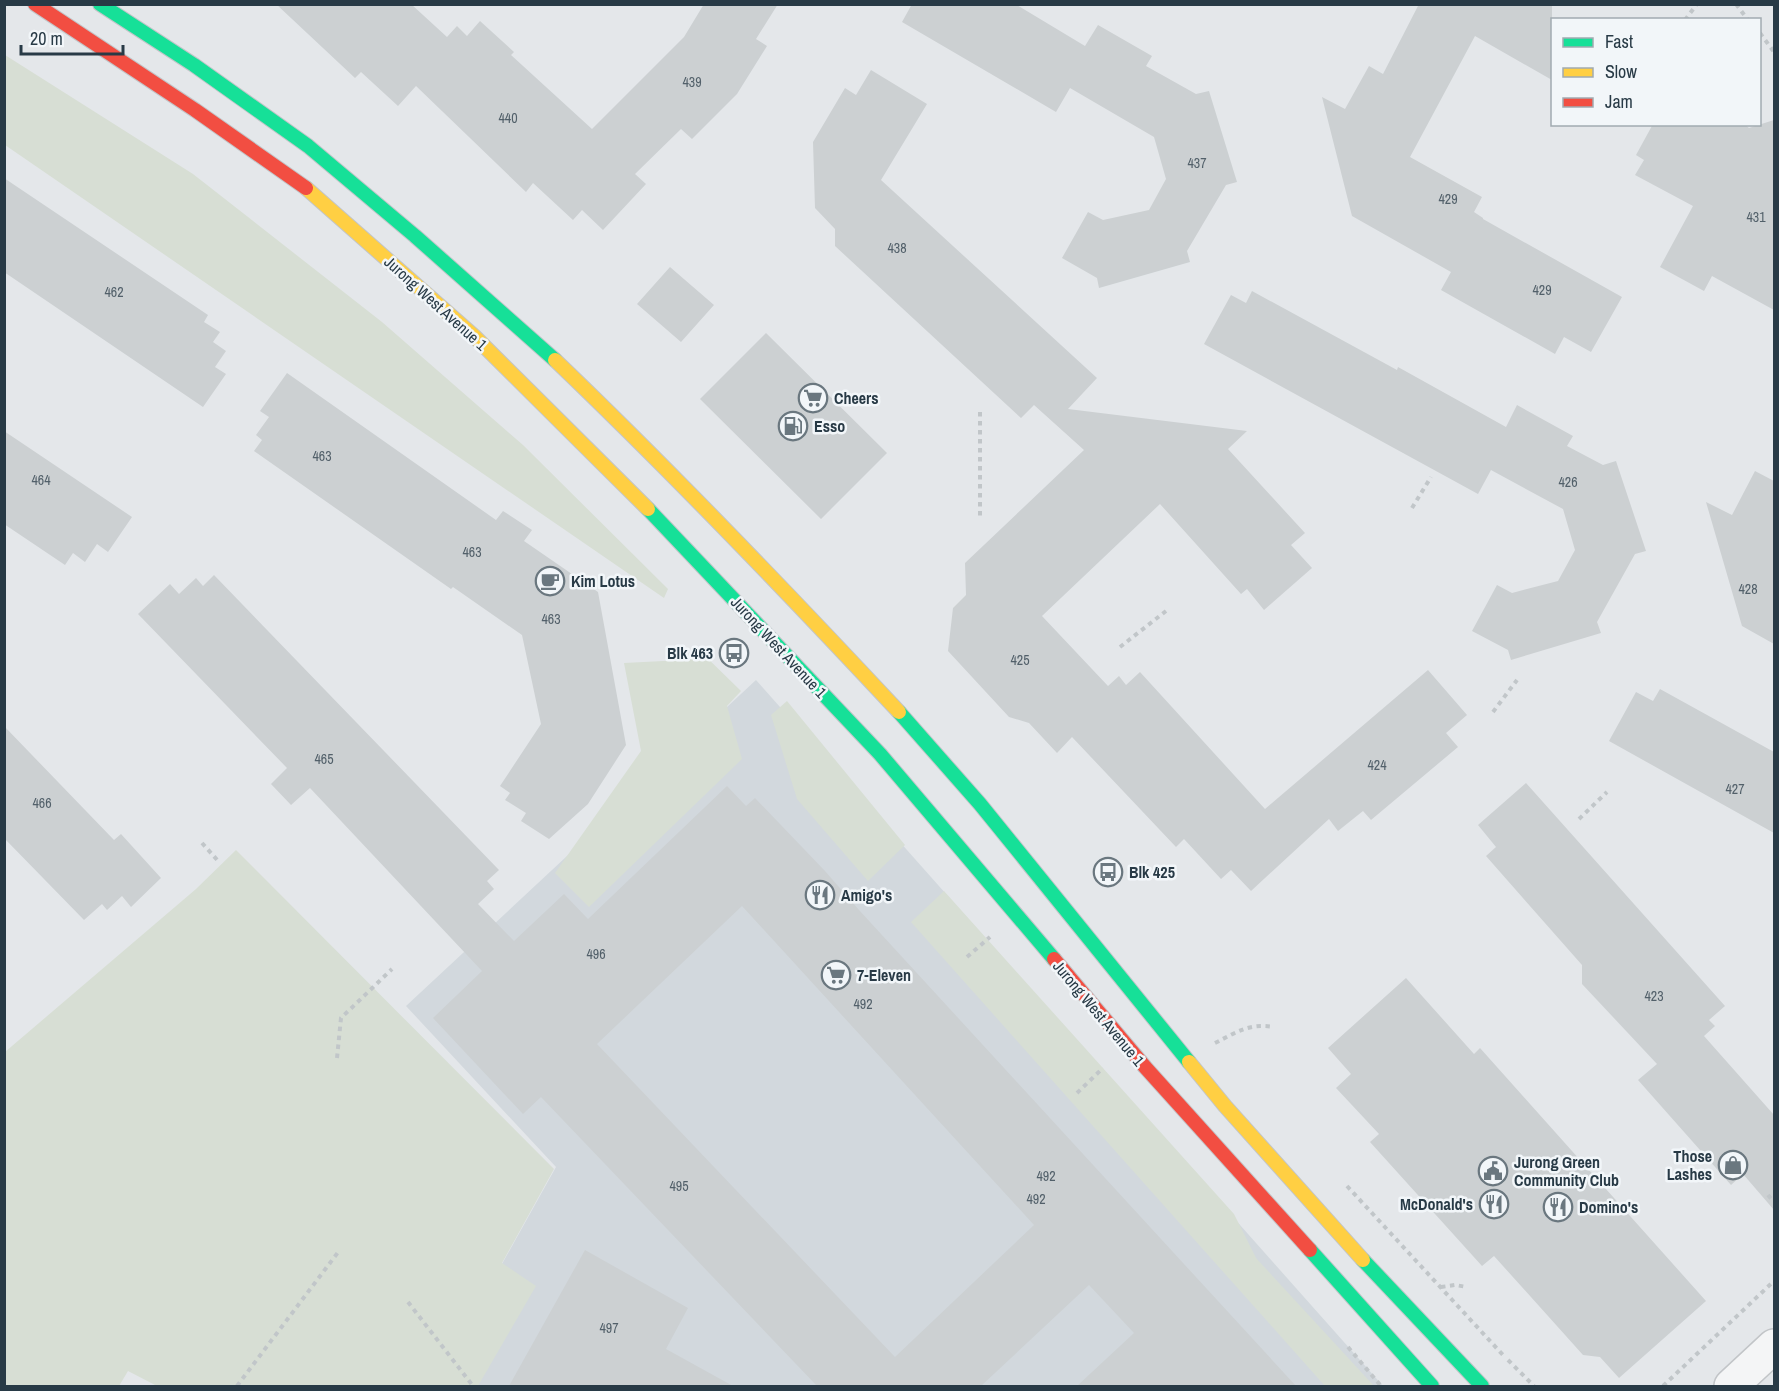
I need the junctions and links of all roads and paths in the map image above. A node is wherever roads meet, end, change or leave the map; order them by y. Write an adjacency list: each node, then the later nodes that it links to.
1 (35, 4): 42 (street, Jurong West Avenue 1)
2 (100, 4): 43 (street)
3 (1697, 4): 5 (path)
4 (1736, 4): 6 (path)
5 (1686, 18)
6 (1746, 18)
7 (1761, 34): 8 (path)
8 (1774, 52)
9 (980, 412): 12 (path)
10 (1431, 477): 11 (path)
11 (1412, 508)
12 (980, 518)
13 (1166, 611): 14 (path)
14 (1120, 647)
15 (1517, 680): 16 (path)
16 (1493, 712)
17 (1607, 792): 18 (path)
18 (1579, 819)
19 (202, 843): 20 (path)
20 (219, 862)
21 (995, 933): 22 (path)
22 (967, 957)
23 (392, 969): 28 (path)
24 (1274, 1027): 26 (path)
25 (1208, 1037): 26 (path)
26 (1214, 1043): 27 (path)
27 (1222, 1052)
28 (338, 1058)
29 (1108, 1064): 30 (path)
30 (1077, 1094)
31 (1346, 1186): 36 (path)
32 (1768, 1195): 33 (path)
33 (1774, 1202)
34 (339, 1251): 40 (path)
35 (1774, 1281): 45 (path)
36 (1440, 1287): 37 (path); 44 (path)
37 (1467, 1287)
38 (408, 1302): 41 (path)
39 (1774, 1346): 46 (street)
40 (237, 1386)
41 (473, 1386)
42 (1432, 1386)
43 (1482, 1386)
44 (1534, 1386)
45 (1663, 1386)
46 (1731, 1386)

